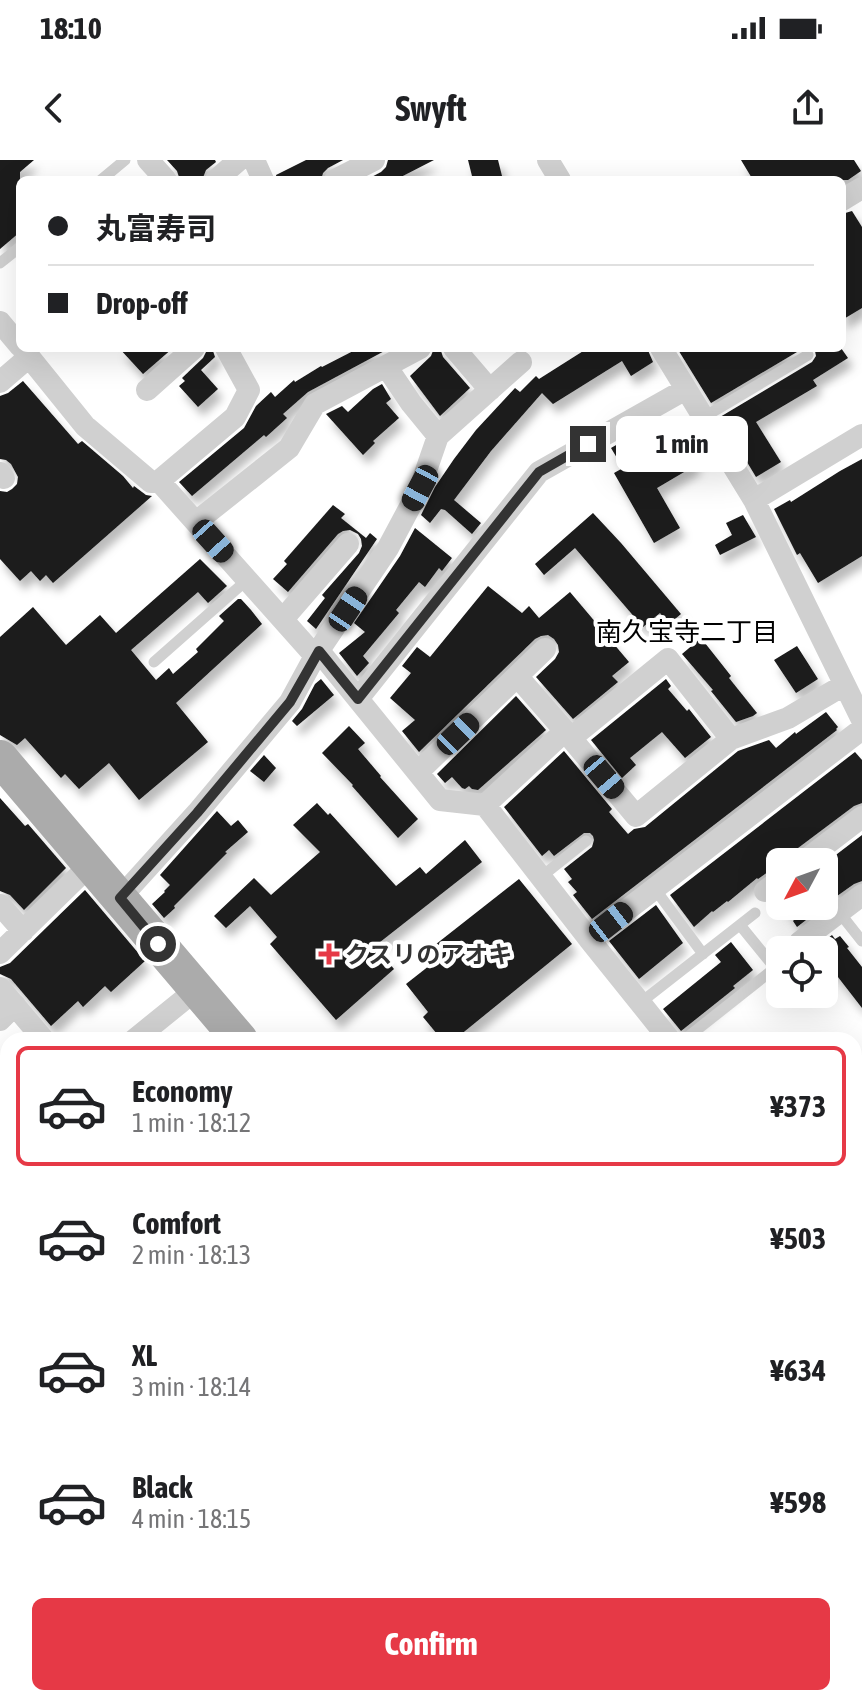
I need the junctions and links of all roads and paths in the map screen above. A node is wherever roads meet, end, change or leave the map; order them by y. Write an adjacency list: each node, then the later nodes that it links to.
1 (125, 160): 5 (lane)
2 (148, 160): 6 (street)
3 (239, 160): 7 (street)
4 (373, 168): 8 (street)
5 (106, 176)
6 (162, 176)
7 (221, 176)
8 (348, 176)
9 (16, 250): 10 (lane)
10 (0, 263)
11 (0, 322): 12 (street)
12 (16, 341)
13 (22, 352): 23 (street)
14 (26, 352): 30 (street)
15 (190, 352): 25 (street)
16 (228, 352): 30 (street)
17 (412, 352): 22 (street)
18 (457, 352): 26 (street)
19 (663, 352): 24 (street)
20 (808, 355): 27 (lane)
21 (521, 362): 26 (street)
22 (386, 366): 29 (street); 32 (street)
23 (0, 382)
24 (686, 389): 27 (street); 41 (street)
25 (147, 390)
26 (490, 390): 29 (street)
27 (704, 417): 31 (street)
28 (862, 435): 31 (street)
29 (438, 436): 37 (street)
30 (159, 481): 32 (street)
31 (754, 500): 40 (street)
32 (196, 522): 34 (street)
33 (348, 544): 35 (street)
34 (248, 579): 35 (street); 38 (lane)
35 (283, 619): 37 (street)
36 (545, 649): 39 (street)
37 (317, 654): 41 (street); 56 (street)
38 (154, 662)
39 (517, 676): 44 (street); 47 (street)
40 (844, 685): 42 (street); 45 (street)
41 (358, 699): 47 (street)
42 (862, 720)
43 (862, 729): 54 (street)
44 (568, 735): 45 (street); 45 (street); 48 (street)
45 (731, 739)
46 (1, 760): 52 (main road)
47 (418, 772): 48 (street)
48 (485, 805): 53 (street)
49 (862, 817): 51 (street)
50 (586, 841): 53 (lane)
51 (821, 848)
52 (91, 864): 56 (main road); 63 (street)
53 (541, 877): 65 (street)
54 (655, 889): 65 (street); 69 (lane)
55 (862, 895): 58 (street)
56 (120, 898): 71 (main road)
57 (0, 905): 63 (street)
58 (838, 907)
59 (755, 913): 62 (lane)
60 (838, 915): 66 (lane)
61 (822, 920): 64 (street)
62 (740, 925): 67 (lane); 69 (lane)
63 (23, 931): 68 (street)
64 (806, 936)
65 (589, 939): 72 (street)
66 (862, 941)
67 (766, 952)
68 (0, 953)
69 (703, 954): 72 (lane)
70 (766, 974): 78 (lane)
71 (197, 989): 75 (street); 76 (main road)
72 (640, 1003): 77 (street)
73 (5, 1004): 74 (street)
74 (35, 1032)
75 (144, 1032)
76 (233, 1032)
77 (664, 1032)
78 (694, 1032)

